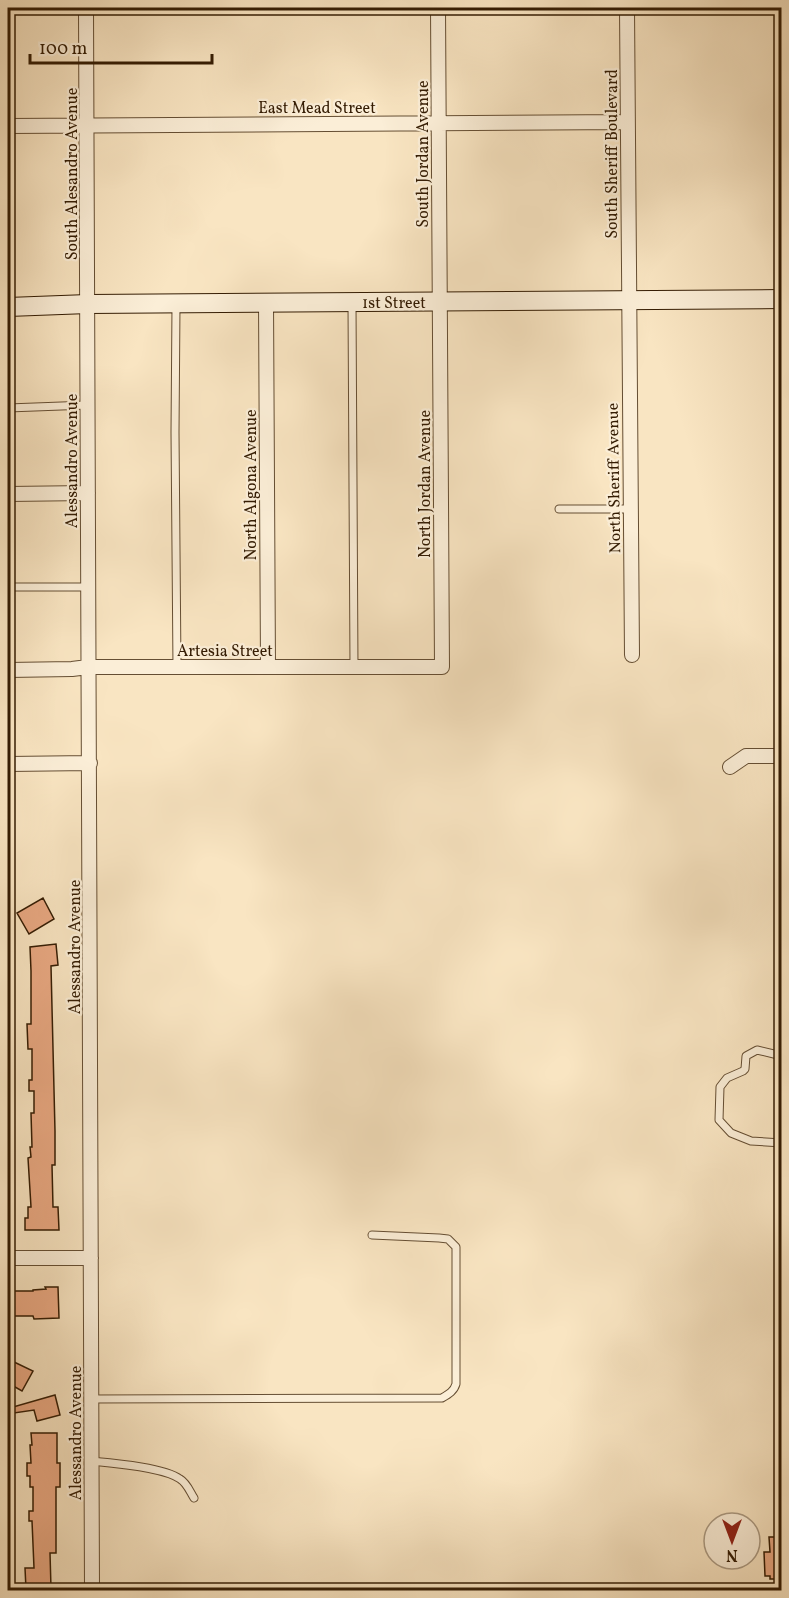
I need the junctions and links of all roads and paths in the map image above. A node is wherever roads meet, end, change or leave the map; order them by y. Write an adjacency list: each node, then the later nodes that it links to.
1 (86, 8): 6 (street, South Alesandro Avenue)
2 (438, 8): 5 (street, South Jordan Avenue)
3 (627, 8): 4 (street, South Sheriff Boulevard)
4 (627, 122): 5 (street, East Mead Street); 9 (street, South Sheriff Boulevard)
5 (438, 123): 6 (street, East Mead Street); 10 (street, South Jordan Avenue)
6 (87, 125): 7 (street, East Mead Street); 14 (street, South Alesandro Avenue)
7 (8, 126)
8 (782, 299): 9 (street, 1st Street)
9 (628, 300): 10 (street, 1st Street); 20 (street, North Sheriff Avenue)
10 (439, 301): 12 (street, 1st Street); 29 (street, North Jordan Avenue)
11 (266, 302): 12 (street, 1st Street); 13 (street, 1st Street); 27 (street, North Algona Avenue)
12 (352, 302): 28 (lane)
13 (176, 303): 14 (street, 1st Street); 26 (lane)
14 (88, 304): 15 (street, 1st Street); 16 (street, Alessandro Avenue)
15 (8, 307)
16 (88, 405): 17 (lane); 19 (street, Alessandro Avenue)
17 (8, 408)
18 (8, 494): 19 (street)
19 (88, 494): 23 (street, Alessandro Avenue)
20 (630, 508): 21 (lane); 24 (street, North Sheriff Avenue)
21 (559, 509)
22 (8, 586): 23 (lane)
23 (88, 587): 25 (street, Alessandro Avenue)
24 (632, 655)
25 (88, 667): 26 (street, Artesia Street); 30 (street, Artesia Street); 32 (street, Alessandro Avenue)
26 (177, 667): 27 (street, Artesia Street)
27 (268, 667): 28 (street, Artesia Street)
28 (354, 667): 29 (street, Artesia Street)
29 (442, 667)
30 (8, 670)
31 (782, 756): 34 (street)
32 (90, 763): 33 (street); 39 (street, Alessandro Avenue)
33 (8, 764)
34 (730, 766)
35 (782, 1056): 36 (lane)
36 (782, 1143)
37 (372, 1235): 40 (lane)
38 (8, 1258): 39 (street)
39 (91, 1258): 40 (street, Alessandro Avenue)
40 (91, 1399): 41 (street, Alessandro Avenue)
41 (92, 1461): 42 (lane); 43 (street, Alessandro Avenue)
42 (194, 1498)
43 (92, 1590)

